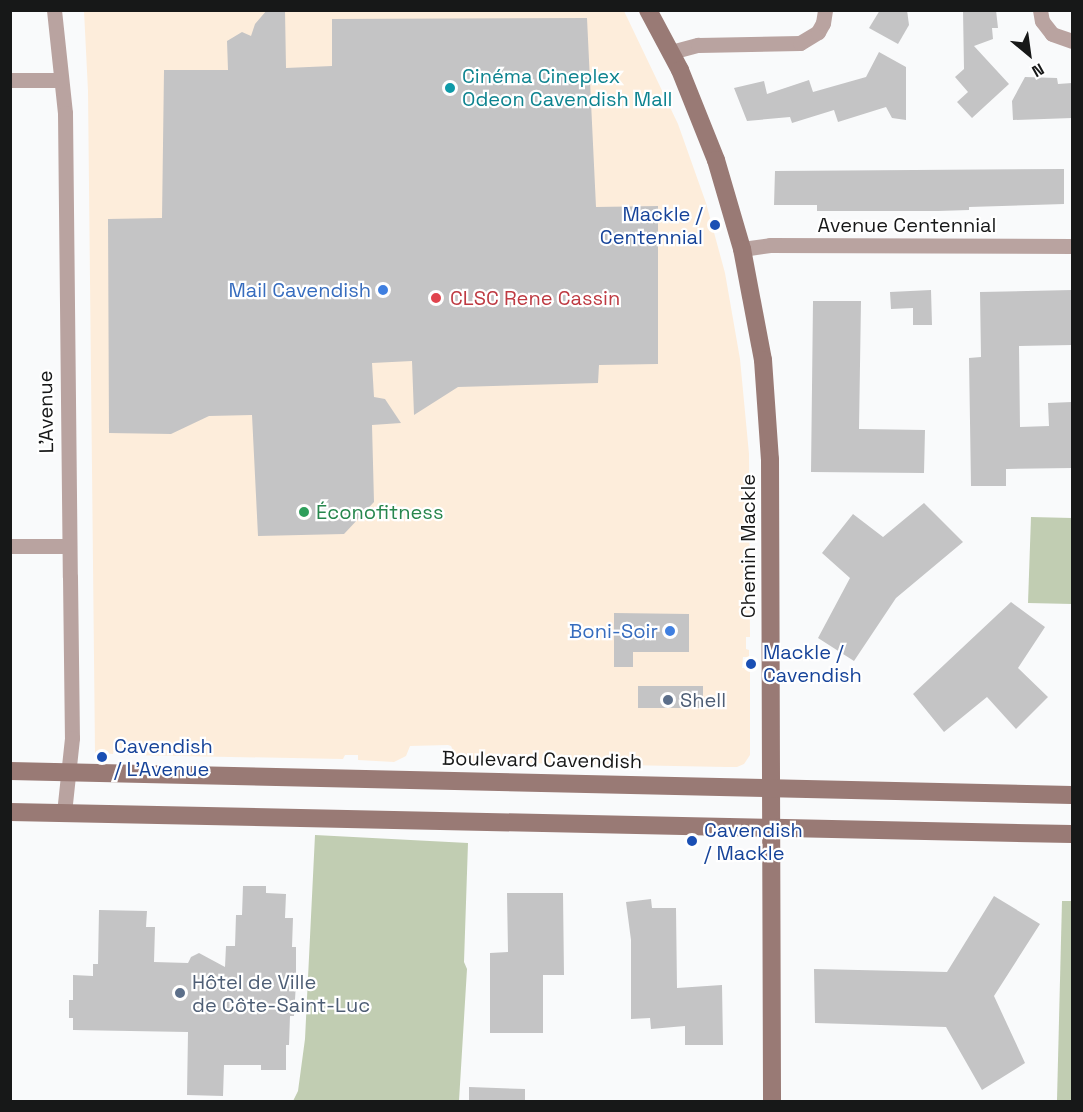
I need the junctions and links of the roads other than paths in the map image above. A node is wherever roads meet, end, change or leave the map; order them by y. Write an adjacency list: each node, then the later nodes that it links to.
1 (54, 10): 8 (street, L'Avenue)
2 (648, 10): 6 (main road, Chemin Mackle)
3 (825, 10): 6 (street)
4 (1040, 10): 5 (street)
5 (1072, 42)
6 (670, 52): 10 (main road, Chemin Mackle)
7 (10, 80): 8 (street)
8 (61, 80): 12 (street, L'Avenue)
9 (1072, 246): 10 (street, Avenue Centennial)
10 (742, 249): 15 (main road, Chemin Mackle)
11 (10, 546): 12 (street)
12 (69, 546): 14 (street, L'Avenue)
13 (10, 771): 14 (main road, Boulevard Cavendish)
14 (68, 772): 15 (main road, Boulevard Cavendish); 18 (street, L'Avenue)
15 (771, 787): 16 (main road, Boulevard Cavendish); 19 (main road, Chemin Mackle)
16 (1072, 795)
17 (10, 812): 18 (main road)
18 (64, 813): 19 (main road)
19 (772, 826): 20 (main road); 21 (main road, Chemin Mackle)
20 (1072, 834)
21 (772, 1101)

